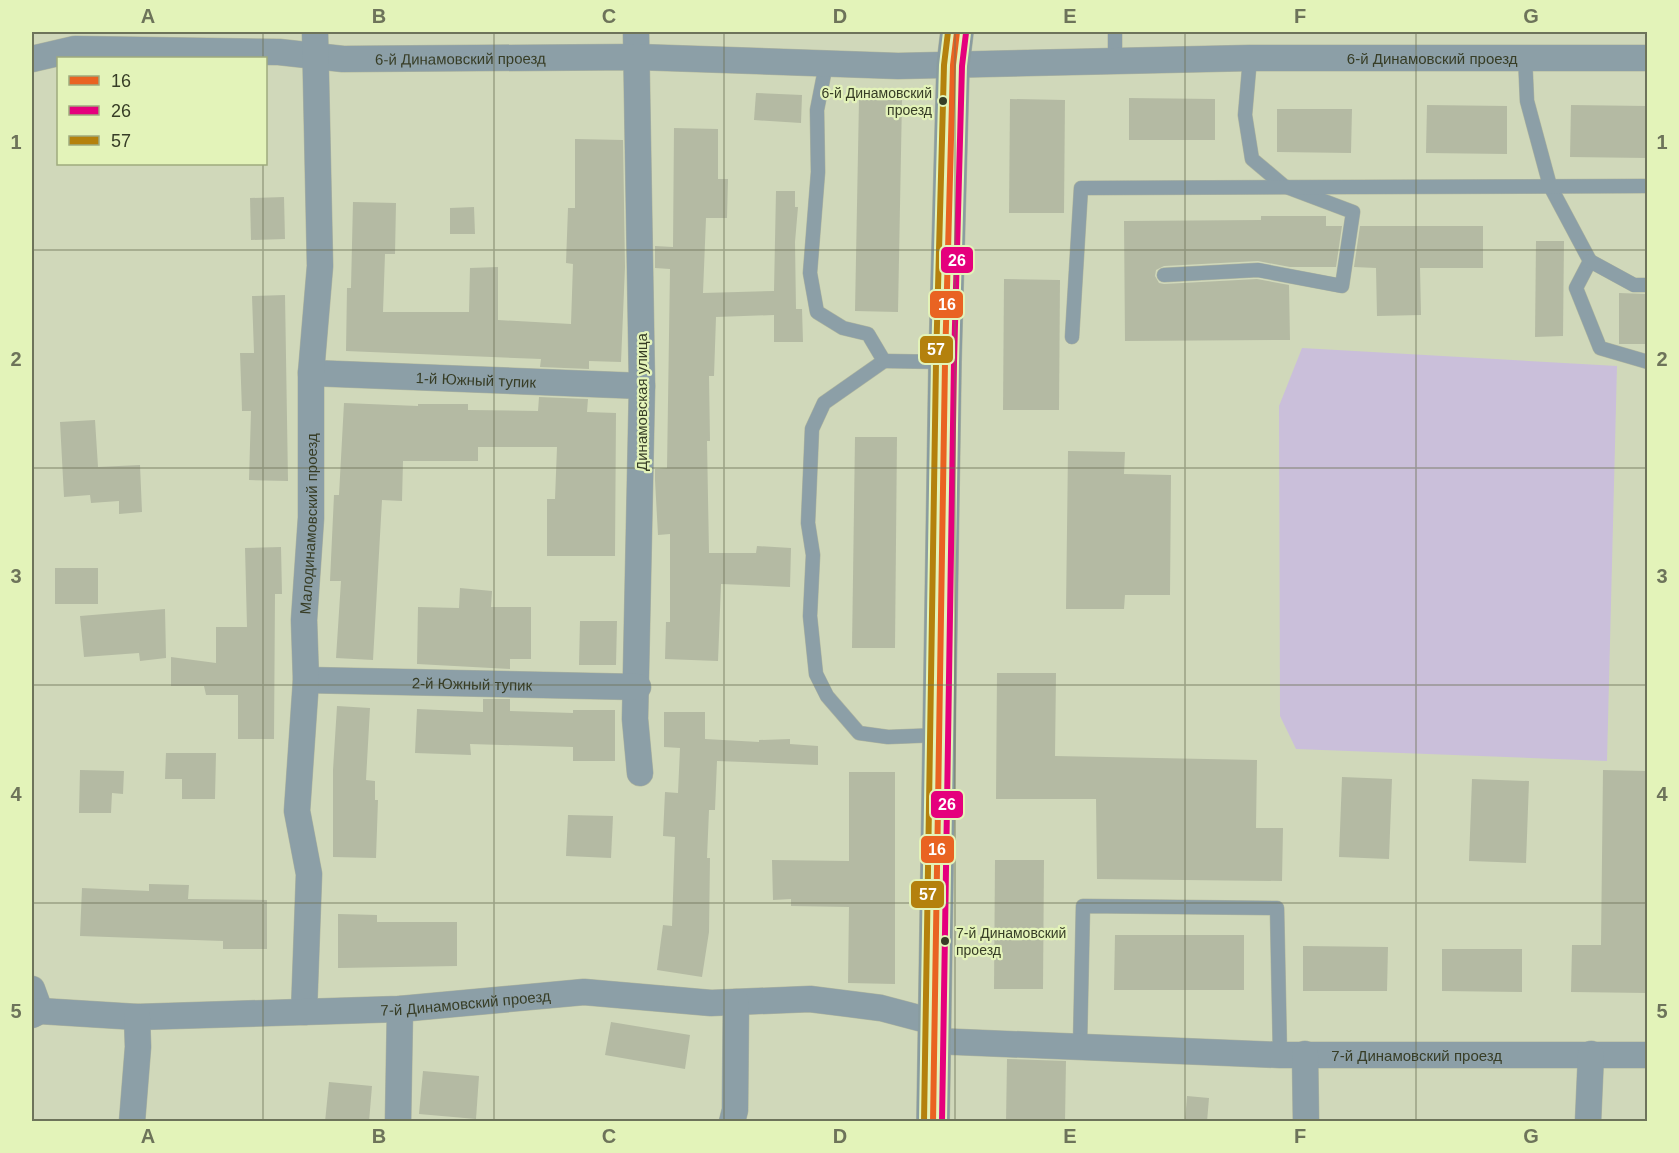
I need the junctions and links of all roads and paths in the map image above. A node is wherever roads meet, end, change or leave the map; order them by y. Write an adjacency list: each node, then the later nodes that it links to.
1 (636, 32): 6 (street, Динамовская улица)
2 (957, 32): 12 (street)
3 (1115, 32): 10 (lane)
4 (315, 43): 6 (street, 6-й Динамовский проезд); 9 (street, 6-й Динамовский проезд); 23 (street, Малодинамовский проезд)
5 (1524, 56): 7 (street, 6-й Динамовский проезд); 8 (street, 6-й Динамовский проезд); 14 (lane)
6 (638, 57): 11 (street, 6-й Динамовский проезд); 24 (street, Динамовская улица)
7 (1250, 58): 10 (street, 6-й Динамовский проезд); 13 (lane)
8 (1647, 58)
9 (32, 59)
10 (1114, 61): 12 (street, 6-й Динамовский проезд)
11 (826, 64): 12 (street, 6-й Динамовский проезд); 20 (lane)
12 (953, 65): 21 (street)
13 (1284, 186): 14 (lane); 17 (lane); 19 (lane)
14 (1550, 186): 15 (lane); 16 (lane)
15 (1647, 186)
16 (1590, 261): 18 (lane); 22 (lane)
17 (1164, 275)
18 (1647, 285)
19 (1072, 337)
20 (884, 361): 21 (lane); 27 (lane)
21 (945, 362): 27 (street)
22 (1647, 362)
23 (311, 373): 24 (street, 1-й Южный тупик); 25 (street, Малодинамовский проезд)
24 (642, 386): 26 (street, Динамовская улица)
25 (306, 680): 26 (street, 2-й Южный тупик); 32 (street, Малодинамовский проезд)
26 (638, 687): 28 (street, Динамовская улица)
27 (939, 735): 34 (street)
28 (640, 772)
29 (735, 1002): 31 (street, 7-й Динамовский проезд); 34 (street, 7-й Динамовский проезд); 42 (street)
30 (34, 1005): 33 (street, 7-й Динамовский проезд)
31 (400, 1009): 32 (street, 7-й Динамовский проезд); 41 (street)
32 (304, 1012): 33 (street, 7-й Динамовский проезд)
33 (137, 1017): 40 (street)
34 (934, 1031): 35 (street, 7-й Динамовский проезд); 43 (street)
35 (1080, 1045): 38 (street, 7-й Динамовский проезд); 38 (lane)
36 (1305, 1054): 37 (street, 7-й Динамовский проезд); 38 (street, 7-й Динамовский проезд); 44 (street)
37 (1591, 1054): 39 (street, 7-й Динамовский проезд); 45 (street)
38 (1280, 1055)
39 (1647, 1055)
40 (132, 1122)
41 (398, 1122)
42 (732, 1122)
43 (933, 1122)
44 (1306, 1122)
45 (1588, 1122)

